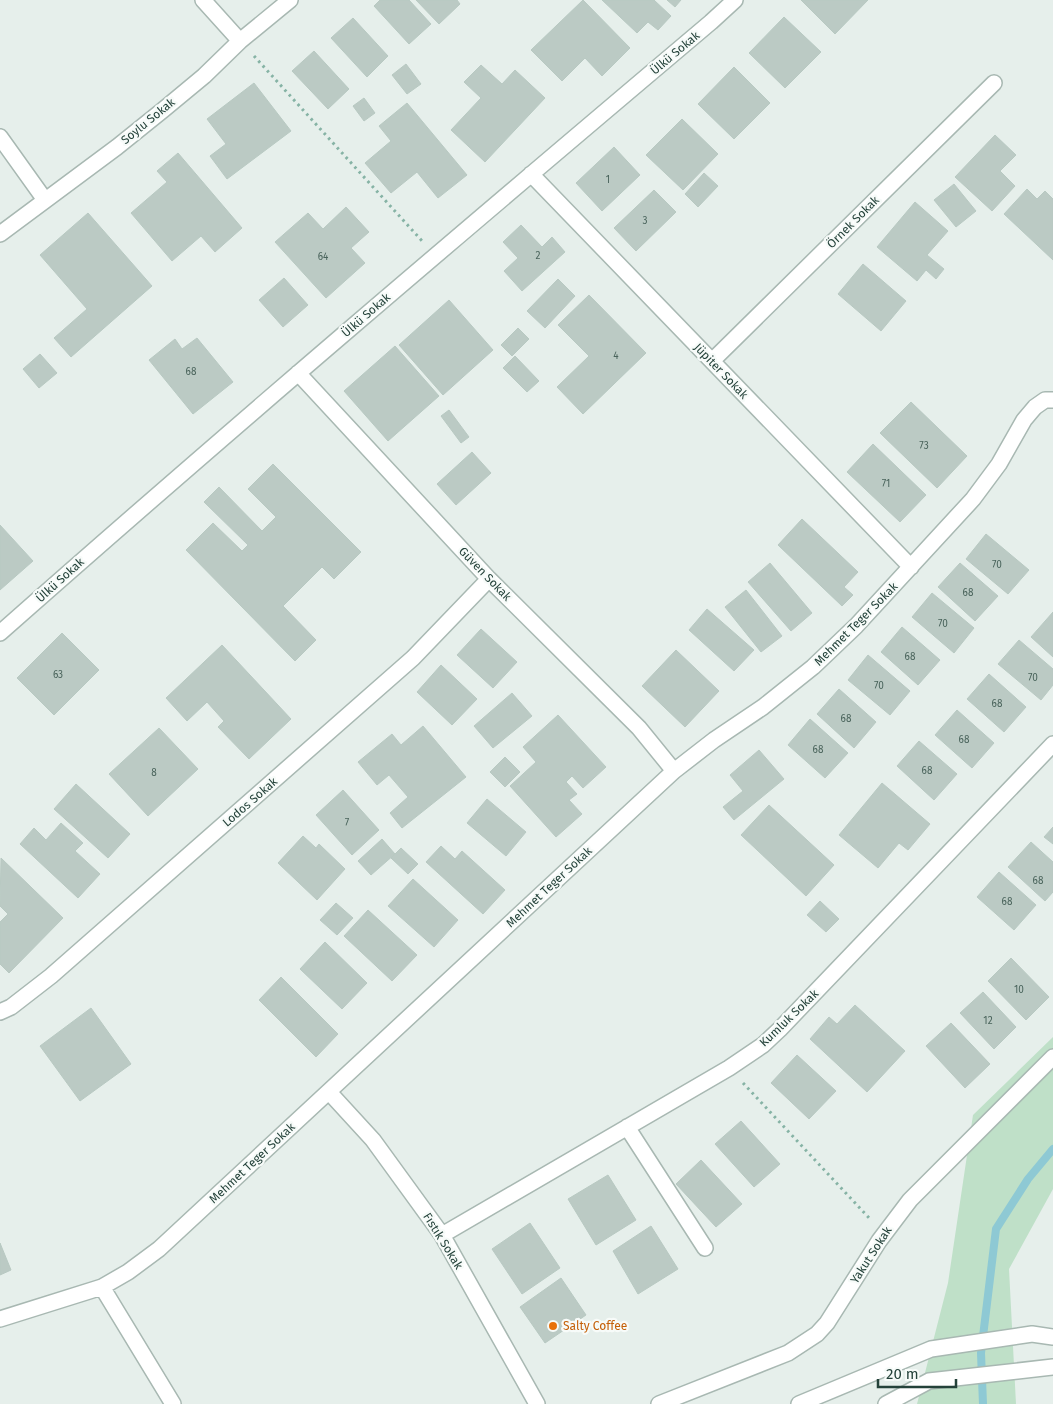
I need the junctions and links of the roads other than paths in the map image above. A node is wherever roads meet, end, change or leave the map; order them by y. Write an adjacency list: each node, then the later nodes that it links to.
1 (203, 0): 4 (street)
2 (290, 0): 4 (street, Soylu Sokak)
3 (735, 0): 7 (street, Ülkü Sokak)
4 (240, 41): 8 (street, Soylu Sokak)
5 (994, 83): 10 (street, Örnek Sokak)
6 (0, 136): 8 (street)
7 (531, 174): 10 (street, Jüpiter Sokak); 11 (street, Ülkü Sokak)
8 (45, 200): 9 (street, Soylu Sokak)
9 (0, 234)
10 (712, 362): 13 (street, Jüpiter Sokak)
11 (298, 374): 14 (street, Güven Sokak); 15 (street, Ülkü Sokak)
12 (1053, 400): 13 (street, Mehmet Teger Sokak)
13 (911, 567): 17 (street, Mehmet Teger Sokak)
14 (489, 579): 17 (street, Güven Sokak); 18 (street, Lodos Sokak)
15 (0, 633)
16 (1053, 744): 21 (street, Kumluk Sokak)
17 (674, 771): 20 (street, Mehmet Teger Sokak)
18 (0, 1012)
19 (1053, 1057): 30 (street, Yakut Sokak)
20 (329, 1092): 22 (street, Fıstık Sokak); 24 (street, Mehmet Teger Sokak)
21 (627, 1127): 22 (street, Kumluk Sokak); 23 (street)
22 (442, 1235): 29 (street, Fıstık Sokak)
23 (705, 1248)
24 (102, 1286): 25 (street, Mehmet Teger Sokak); 28 (street)
25 (0, 1319)
26 (1053, 1337): 31 (street)
27 (1048, 1368): 32 (street)
28 (173, 1404)
29 (537, 1404)
30 (659, 1404)
31 (800, 1404)
32 (886, 1404)

